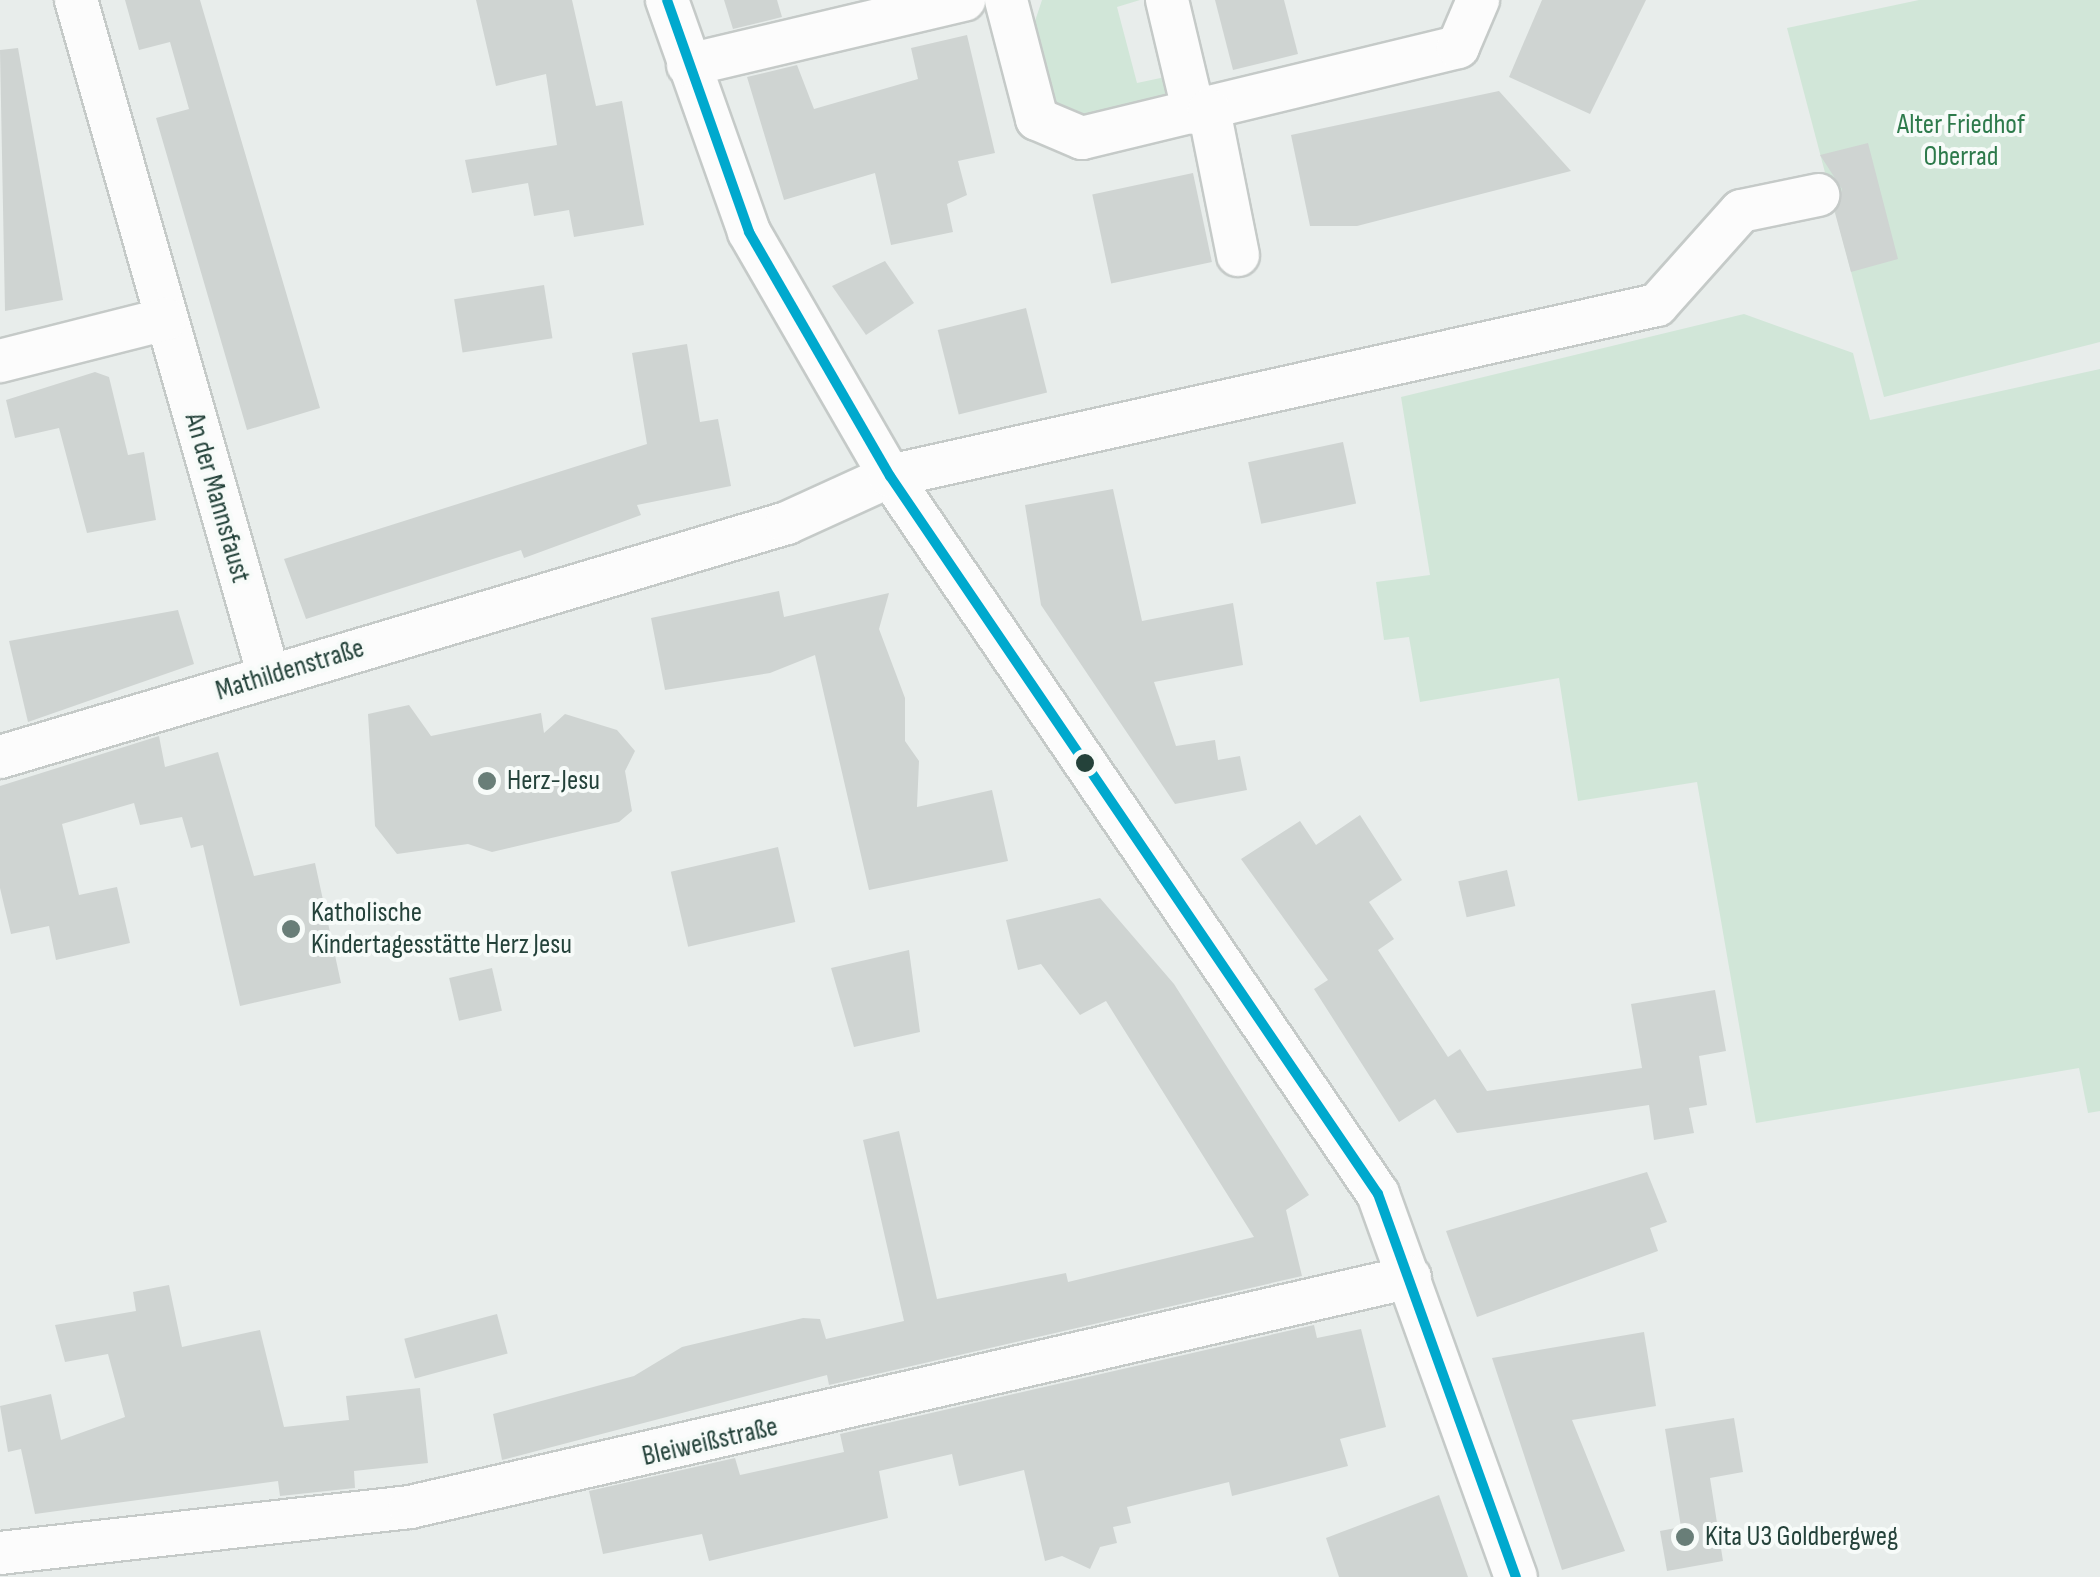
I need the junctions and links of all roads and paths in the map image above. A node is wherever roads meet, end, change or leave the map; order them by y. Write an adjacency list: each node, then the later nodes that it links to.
1 (76, 0): 11 (street, An der Mannsfaust)
2 (667, 0): 7 (street)
3 (964, 0): 7 (street)
4 (1006, 0): 8 (street)
5 (1166, 0): 8 (street)
6 (1478, 0): 8 (street)
7 (688, 65): 13 (street)
8 (1201, 112): 10 (street)
9 (1818, 195): 13 (street, Mathildenstraße)
10 (1238, 255)
11 (166, 319): 12 (street); 14 (street, An der Mannsfaust)
12 (0, 360)
13 (890, 476): 14 (street, Mathildenstraße); 16 (street)
14 (269, 676): 15 (street, Mathildenstraße)
15 (0, 757)
16 (1410, 1277): 17 (street, Bleiweißstraße); 18 (street)
17 (0, 1553)
18 (1516, 1577)

